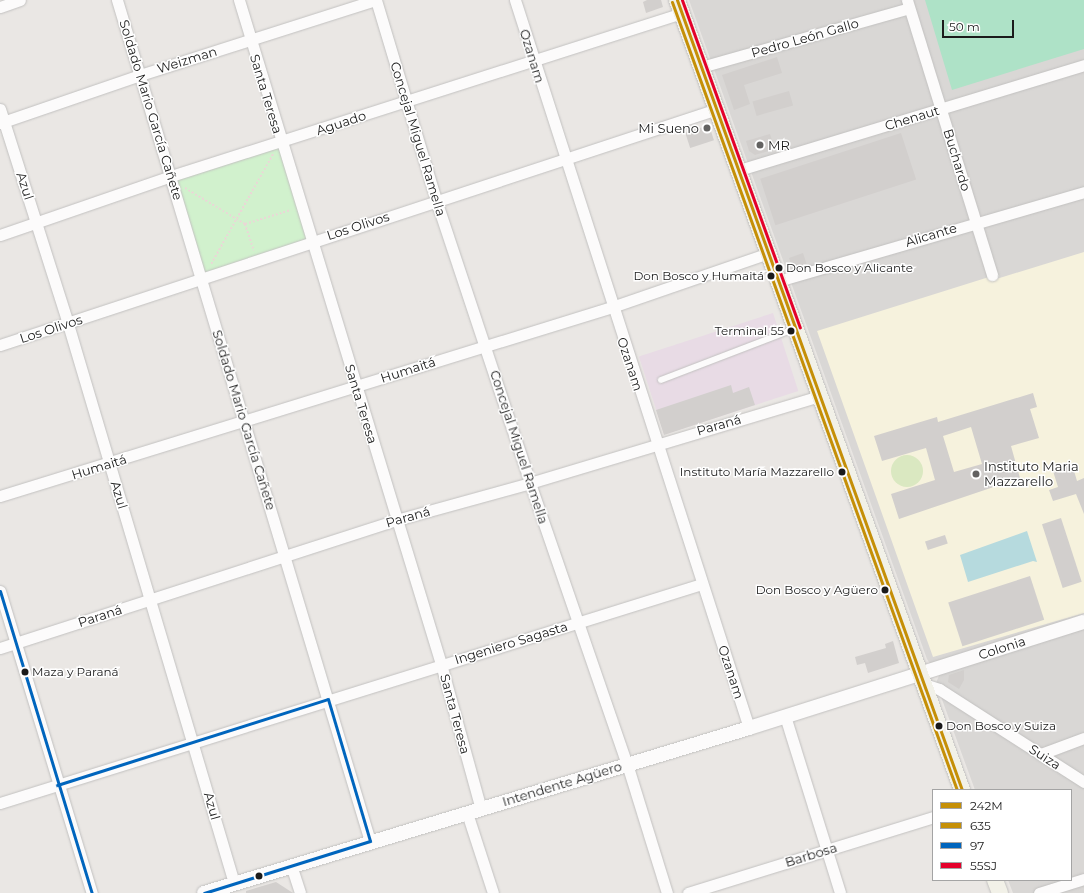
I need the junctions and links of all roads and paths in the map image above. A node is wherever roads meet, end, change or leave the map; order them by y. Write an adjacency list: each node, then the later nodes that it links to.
1 (20, 0): 8 (street)
2 (117, 0): 13 (street, Soldado Mario García Cañete)
3 (239, 0): 9 (street, Santa Teresa)
4 (375, 0): 9 (street, Weizman); 14 (street, Concejal Miguel Ramella)
5 (514, 0): 10 (street, Ozanam)
6 (908, 4): 12 (street, Pedro León Gallo); 17 (street, Buchardo)
7 (680, 6): 10 (street, Aguado); 12 (main road)
8 (0, 7)
9 (250, 40): 13 (street, Weizman); 19 (street, Santa Teresa)
10 (534, 60): 14 (street, Aguado); 20 (street, Ozanam)
11 (1084, 65): 17 (street, Chenaut)
12 (701, 67): 16 (main road)
13 (140, 75): 18 (street, Weizman); 22 (street, Soldado Mario García Cañete)
14 (406, 102): 19 (street, Aguado); 24 (street, Concejal Miguel Ramella)
15 (0, 109): 18 (street, Azul)
16 (717, 109): 20 (street, Los Olivos); 21 (main road)
17 (941, 109): 21 (street, Chenaut); 27 (street, Buchardo)
18 (2, 123): 28 (street, Azul)
19 (280, 142): 22 (street, Aguado); 25 (street, Santa Teresa); 26 (path)
20 (564, 159): 24 (street, Los Olivos); 37 (street, Ozanam)
21 (739, 170): 32 (main road)
22 (172, 178): 26 (path); 28 (street, Aguado); 35 (street, Soldado Mario García Cañete)
23 (1084, 192): 27 (street, Alicante)
24 (436, 200): 31 (street, Los Olivos); 41 (street, Concejal Miguel Ramella)
25 (300, 208): 29 (path); 31 (street, Santa Teresa)
26 (235, 218): 29 (path); 35 (path)
27 (976, 222): 34 (street, Buchardo); 36 (street, Alicante)
28 (37, 223): 30 (street, Aguado); 38 (street, Azul)
29 (245, 224): 33 (path)
30 (0, 235)
31 (311, 241): 33 (street, Los Olivos); 43 (street, Santa Teresa)
32 (769, 253): 36 (main road); 37 (street, Humaitá)
33 (258, 260): 35 (street, Los Olivos)
34 (992, 275)
35 (202, 280): 38 (street, Los Olivos); 45 (street, Soldado Mario García Cañete)
36 (778, 281): 39 (main road)
37 (612, 307): 41 (street, Humaitá); 46 (street, Ozanam)
38 (68, 324): 40 (street, Los Olivos); 47 (street, Azul)
39 (795, 329): 42 (lane); 44 (main road)
40 (0, 346)
41 (486, 346): 43 (street, Humaitá); 48 (street, Concejal Miguel Ramella)
42 (661, 380)
43 (356, 387): 45 (street, Humaitá); 50 (street, Santa Teresa)
44 (820, 396): 46 (street, Paraná); 60 (main road)
45 (246, 422): 47 (street, Humaitá); 51 (street, Soldado Mario García Cañete)
46 (655, 443): 48 (street, Paraná); 52 (street, Ozanam)
47 (110, 464): 49 (street, Humaitá); 54 (street, Azul)
48 (530, 483): 50 (street, Paraná); 56 (street, Concejal Miguel Ramella)
49 (0, 496)
50 (396, 520): 51 (street, Paraná); 59 (street, Santa Teresa)
51 (285, 557): 54 (street, Paraná); 61 (street, Soldado Mario García Cañete)
52 (702, 584): 56 (street, Ingeniero Sagasta); 63 (street, Ozanam)
53 (0, 591): 57 (street)
54 (150, 600): 57 (street, Paraná); 65 (street, Azul)
55 (1084, 622): 60 (street, Colonia)
56 (580, 623): 59 (street, Ingeniero Sagasta); 67 (street, Concejal Miguel Ramella)
57 (15, 643): 58 (street, Paraná); 69 (street)
58 (0, 648)
59 (441, 664): 61 (street, Ingeniero Sagasta); 72 (street, Santa Teresa)
60 (922, 679): 62 (street, Intendente Agüero); 66 (street, Suiza); 70 (main road)
61 (328, 699): 65 (street, Ingeniero Sagasta); 75 (street, Soldado Mario García Cañete)
62 (785, 716): 63 (street, Intendente Agüero); 76 (street)
63 (749, 728): 67 (street, Intendente Agüero)
64 (1084, 738): 66 (street)
65 (194, 742): 69 (street, Ingeniero Sagasta); 80 (street, Azul)
66 (1041, 754): 68 (street, Suiza)
67 (627, 764): 72 (street, Intendente Agüero); 85 (street, Concejal Miguel Ramella)
68 (1084, 782)
69 (57, 785): 71 (street, Ingeniero Sagasta); 81 (street)
70 (962, 789)
71 (0, 803)
72 (481, 808): 73 (street, Intendente Agüero)
73 (467, 813): 75 (street, Intendente Agüero); 84 (street)
74 (932, 817): 76 (street, Barbosa)
75 (370, 841): 77 (street, Intendente Agüero)
76 (827, 850): 86 (street, Barbosa); 87 (street)
77 (292, 865): 80 (street, Intendente Agüero); 83 (street)
78 (1084, 879): 89 (street)
79 (995, 881): 88 (main road)
80 (234, 883): 82 (street, Intendente Agüero)
81 (92, 893)
82 (204, 893)
83 (300, 893)
84 (493, 893)
85 (667, 893)
86 (688, 893)
87 (840, 893)
88 (1000, 893)
89 (1039, 893)

